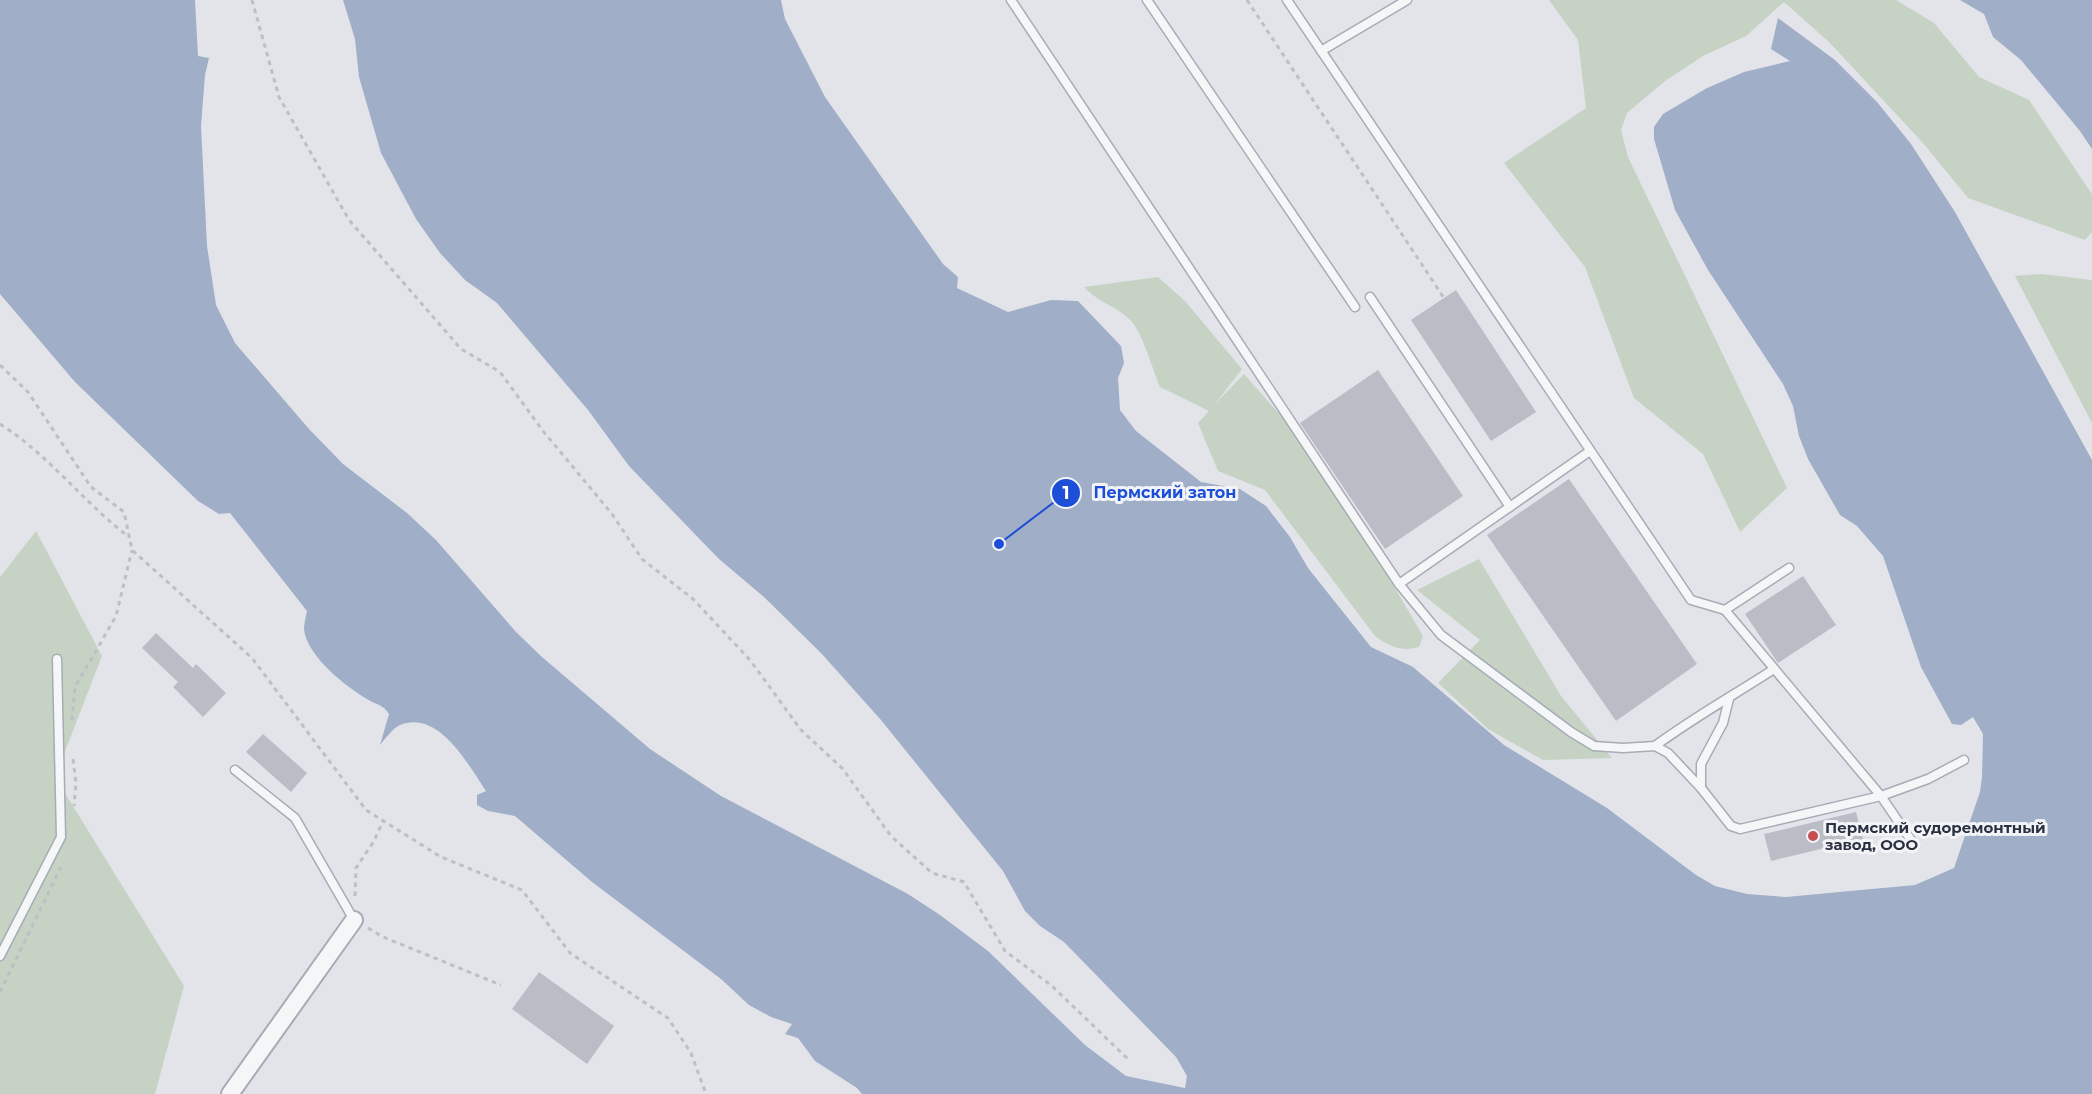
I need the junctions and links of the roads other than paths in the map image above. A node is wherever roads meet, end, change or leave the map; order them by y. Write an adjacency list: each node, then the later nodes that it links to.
1 (1011, 0): 11 (lane)
2 (1147, 0): 7 (lane)
3 (1287, 0): 5 (lane)
4 (1407, 0): 5 (lane)
5 (1321, 51): 8 (lane)
6 (1370, 297): 9 (lane)
7 (1355, 308)
8 (1590, 451): 9 (lane); 12 (lane)
9 (1510, 507): 11 (lane)
10 (1789, 568): 12 (lane)
11 (1399, 584): 16 (lane)
12 (1725, 610): 14 (lane)
13 (57, 658): 23 (lane)
14 (1774, 669): 15 (lane); 20 (lane)
15 (1729, 699): 16 (lane); 19 (lane)
16 (1655, 746): 19 (lane)
17 (1964, 760): 20 (lane)
18 (236, 770): 22 (lane)
19 (1701, 788): 20 (lane)
20 (1881, 796): 21 (lane)
21 (1915, 846)
22 (354, 920): 24 (street)
23 (0, 956)
24 (230, 1094)

